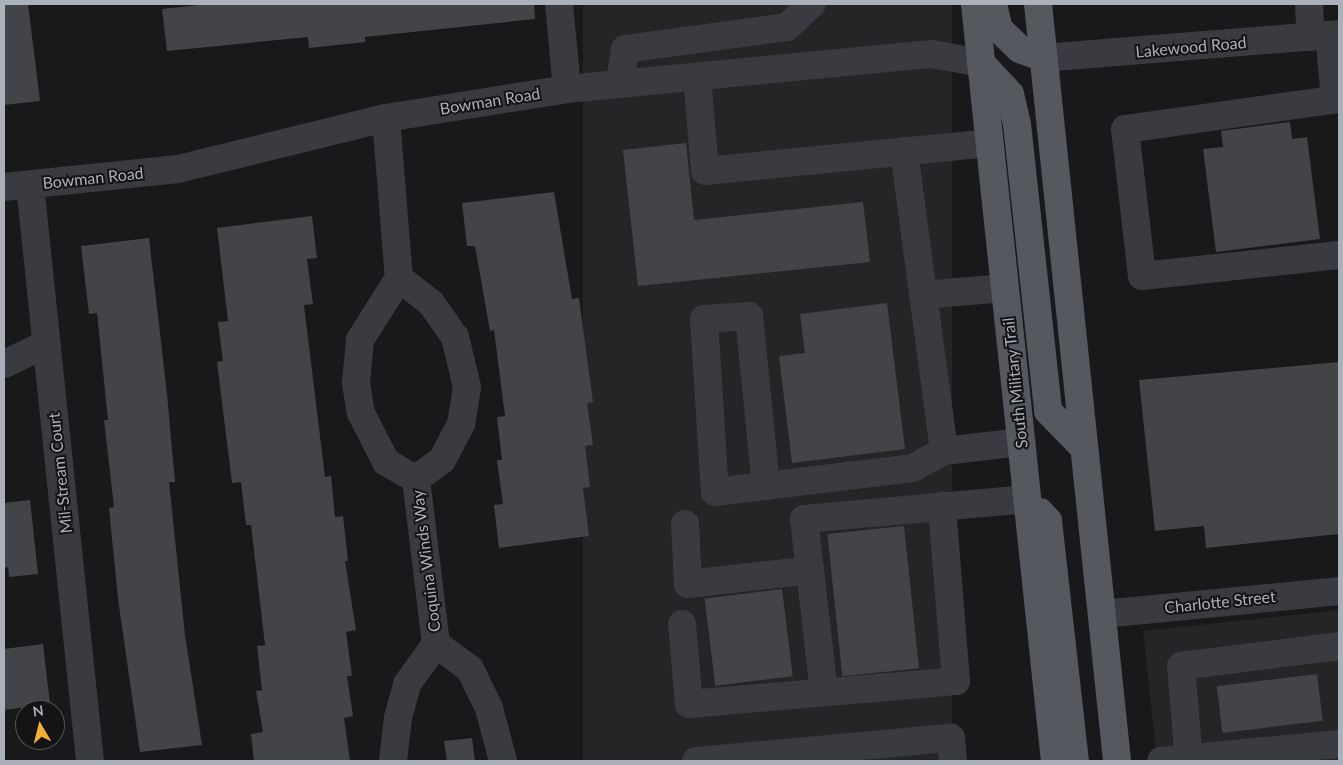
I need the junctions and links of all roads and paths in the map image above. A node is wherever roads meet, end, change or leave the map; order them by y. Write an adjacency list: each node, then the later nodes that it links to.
1 (559, 4): 12 (street)
2 (812, 4): 11 (street)
3 (975, 4): 9 (main road, South Military Trail)
4 (993, 4): 8 (main road)
5 (1038, 4): 8 (main road)
6 (1309, 4): 7 (street)
7 (1326, 35): 8 (street, Lakewood Road); 13 (street)
8 (1044, 58): 25 (main road)
9 (981, 64): 10 (street, Bowman Road); 15 (main road, South Military Trail); 25 (main road)
10 (697, 76): 11 (street, Bowman Road); 16 (street)
11 (620, 84): 12 (street, Bowman Road)
12 (567, 89): 14 (street, Bowman Road)
13 (1337, 99): 18 (street)
14 (386, 118): 17 (street, Bowman Road); 19 (street)
15 (990, 143): 16 (street); 20 (main road, South Military Trail)
16 (904, 151): 21 (street)
17 (17, 186): 22 (street, Mil-Stream Court)
18 (1339, 255)
19 (399, 278): 27 (street, Coquina Winds Way); 27 (street, Coquina Winds Way)
20 (1005, 288): 21 (street); 24 (main road, South Military Trail)
21 (923, 295): 26 (street)
22 (46, 344): 23 (street); 40 (street, Mil-Stream Court)
23 (4, 364)
24 (1021, 442): 26 (street); 29 (main road, South Military Trail)
25 (1084, 448): 34 (main road)
26 (944, 451): 28 (street)
27 (416, 479): 36 (street, Coquina Winds Way)
28 (766, 486): 28 (street)
29 (1027, 499): 30 (street); 45 (main road, South Military Trail); 46 (main road)
30 (942, 506): 32 (street); 38 (street)
31 (685, 524): 32 (street)
32 (810, 570): 38 (street)
33 (1339, 591): 34 (street, Charlotte Street)
34 (1102, 614): 47 (main road)
35 (682, 624): 38 (street)
36 (436, 644): 41 (street, Coquina Winds Way); 42 (street, Coquina Winds Way)
37 (1339, 646): 49 (street)
38 (824, 692)
39 (1339, 744): 49 (street)
40 (90, 761)
41 (393, 761)
42 (503, 761)
43 (696, 761): 44 (street)
44 (953, 761)
45 (1054, 761)
46 (1075, 761)
47 (1117, 761)
48 (1161, 761): 49 (street)
49 (1189, 761)

